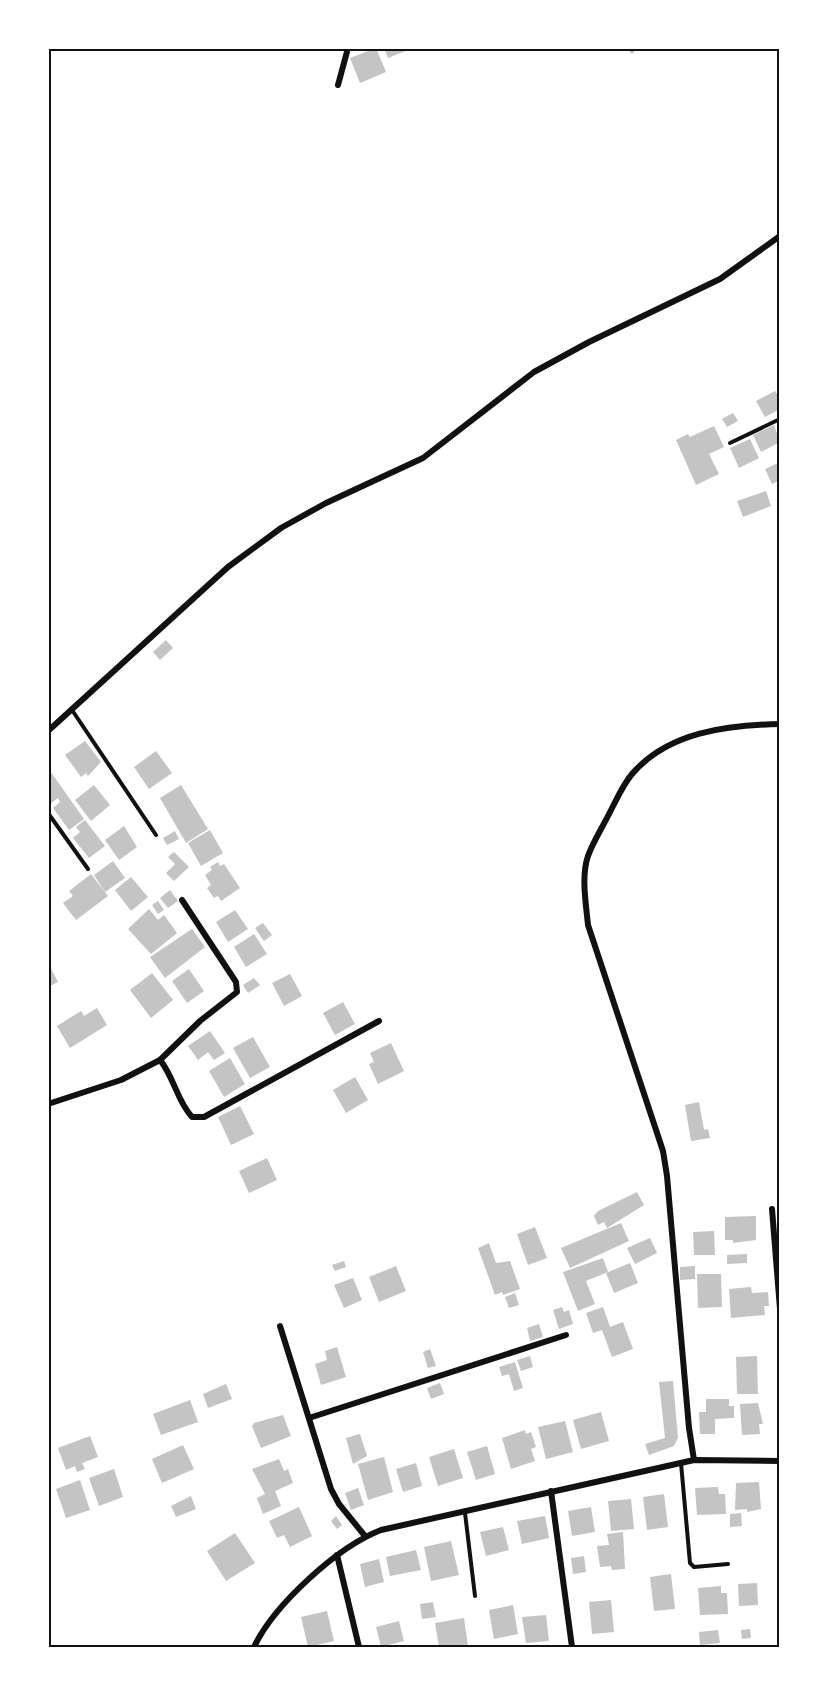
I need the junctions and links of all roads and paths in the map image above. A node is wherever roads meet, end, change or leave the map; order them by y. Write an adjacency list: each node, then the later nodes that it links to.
1 (348, 48): 2 (street)
2 (338, 85)
3 (780, 236): 6 (street)
4 (780, 418): 5 (lane)
5 (730, 443)
6 (72, 710): 8 (street); 10 (lane)
7 (780, 724): 21 (street)
8 (48, 731)
9 (48, 813): 11 (lane)
10 (156, 835)
11 (88, 869)
12 (182, 900): 14 (street)
13 (379, 1021): 14 (street)
14 (160, 1060): 15 (street)
15 (48, 1104)
16 (772, 1209): 17 (street)
17 (780, 1309)
18 (280, 1326): 20 (street)
19 (566, 1335): 20 (street)
20 (309, 1418): 26 (street)
21 (694, 1460): 22 (street); 23 (street)
22 (780, 1461)
23 (681, 1462): 24 (street); 28 (lane)
24 (551, 1491): 25 (street); 32 (street)
25 (465, 1513): 26 (street); 29 (lane)
26 (365, 1536): 27 (street)
27 (337, 1555): 30 (street); 31 (street)
28 (728, 1564)
29 (475, 1596)
30 (254, 1647)
31 (359, 1647)
32 (572, 1647)

